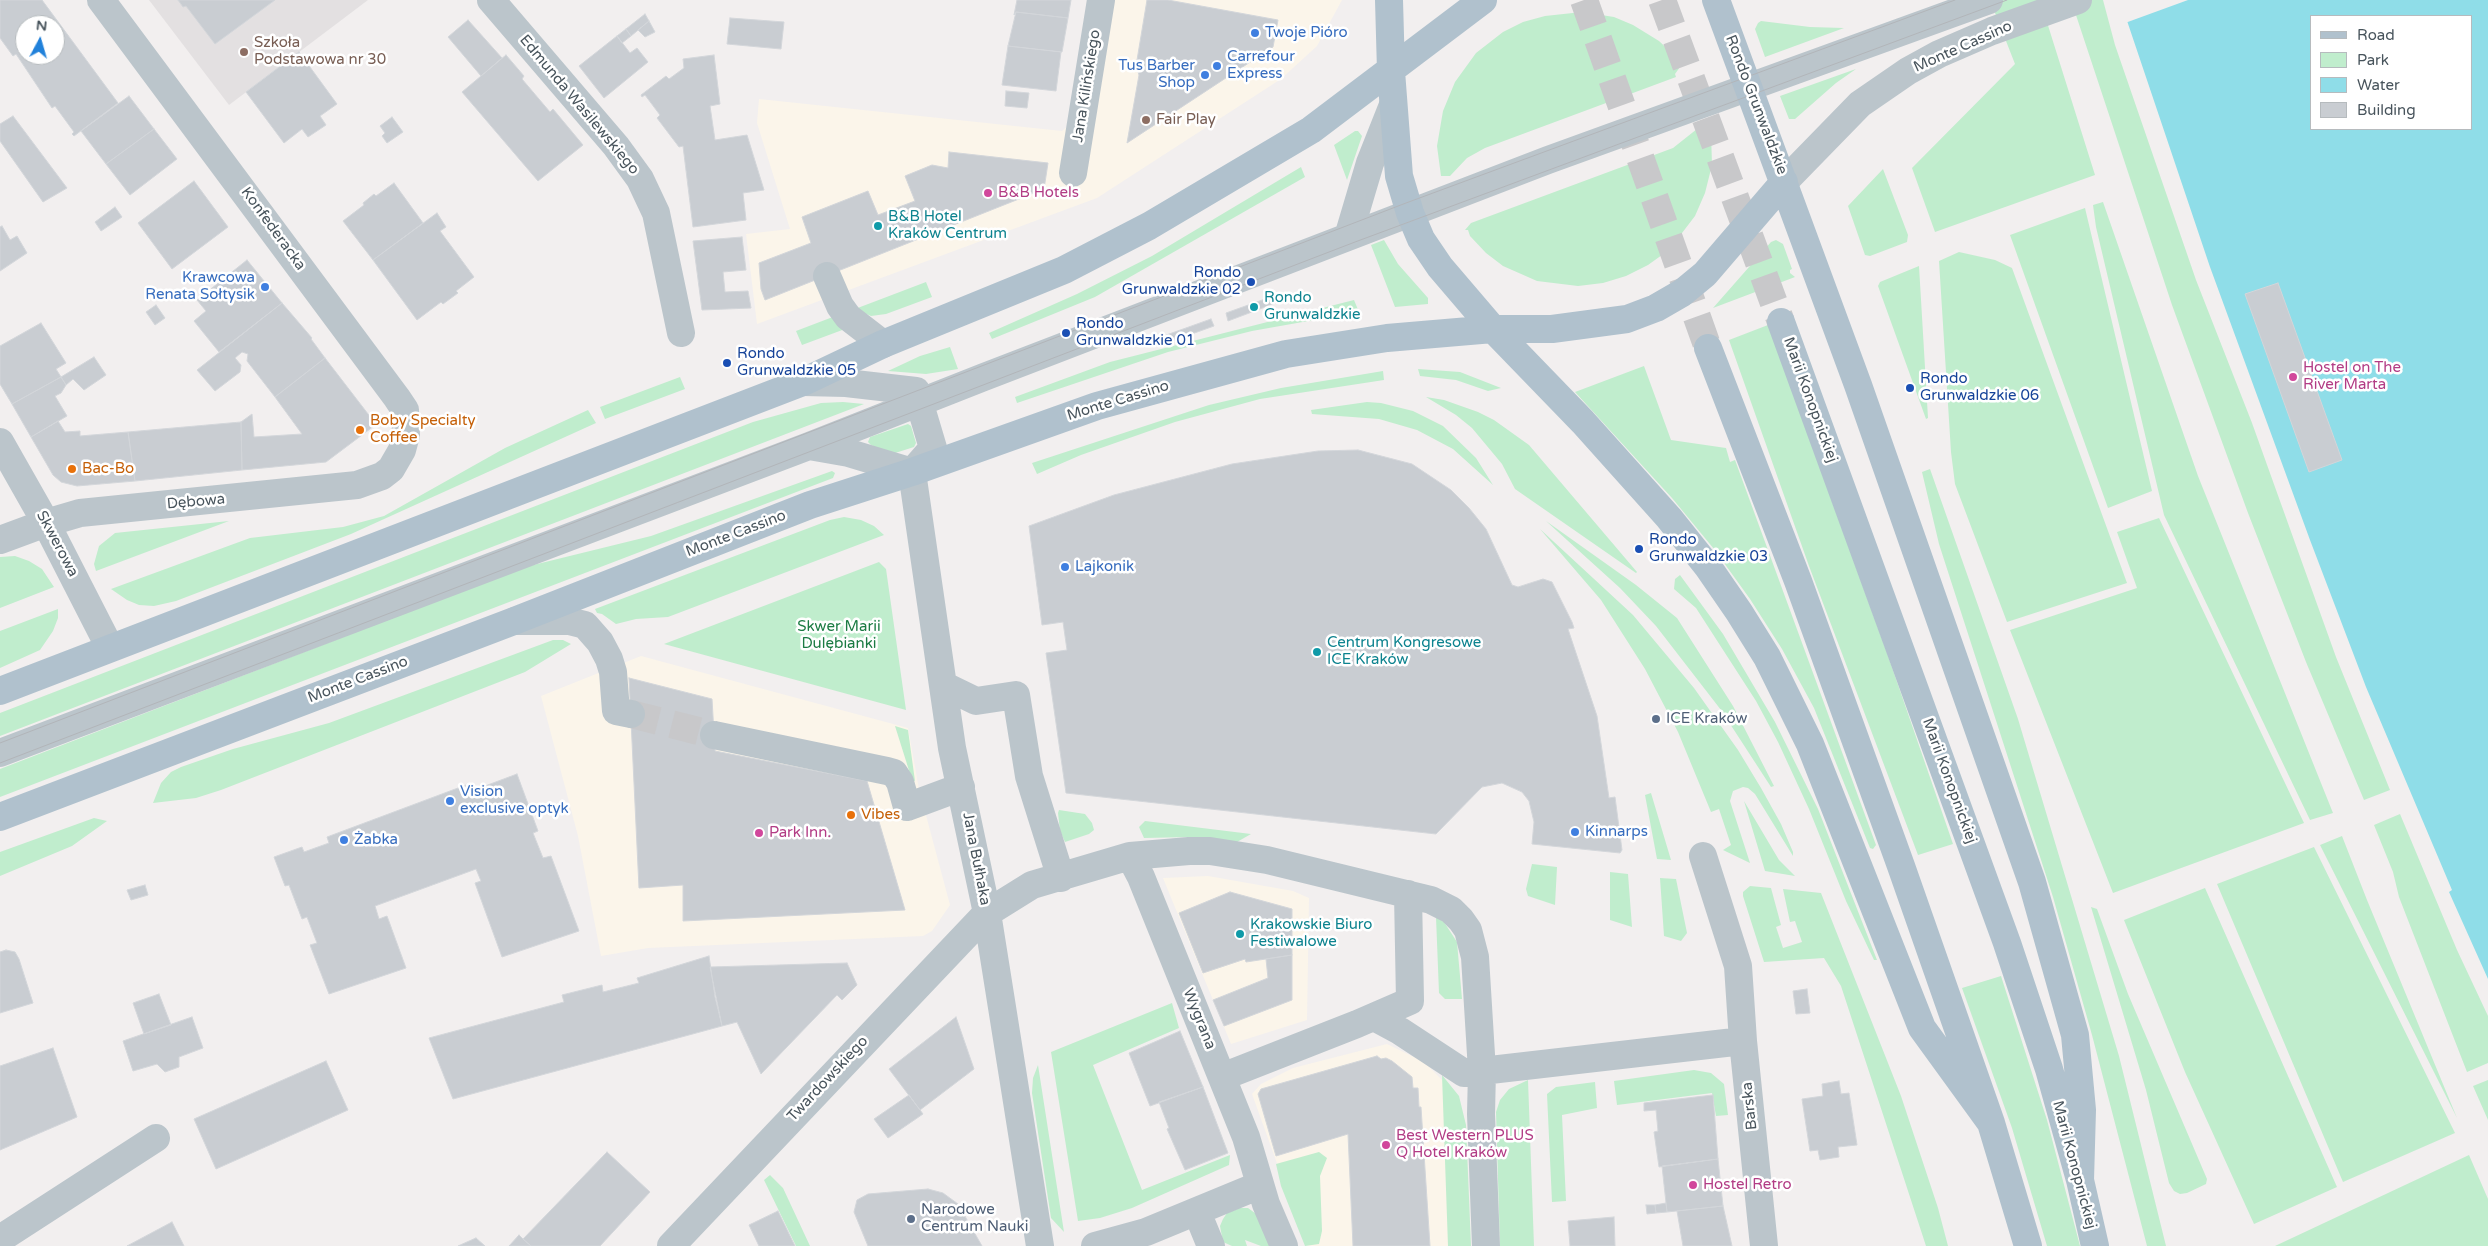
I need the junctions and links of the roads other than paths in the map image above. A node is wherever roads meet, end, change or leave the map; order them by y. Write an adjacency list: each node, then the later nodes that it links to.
1 (101, 0): 26 (street, Konfederacka)
2 (492, 0): 19 (street, Edmunda Wasilewskiego)
3 (1101, 0): 12 (street, Jana Kilińskiego)
4 (1389, 0): 9 (main road)
5 (1482, 0): 9 (main road)
6 (1716, 0): 10 (main road, Rondo Grunwaldzkie)
7 (1989, 0): 10 (street)
8 (2078, 0): 13 (street, Monte Cassino)
9 (1391, 71): 11 (main road); 20 (main road)
10 (1747, 87): 13 (main road, Rondo Grunwaldzkie); 14 (street)
11 (1393, 105): 14 (main road); 15 (street)
12 (1073, 173)
13 (1784, 182): 18 (main road, Rondo Grunwaldzkie); 50 (main road)
14 (1410, 213): 15 (street); 18 (main road)
15 (1348, 237): 23 (street)
16 (827, 276): 20 (street)
17 (1781, 322): 50 (main road, Marii Konopnickiej)
18 (1493, 329): 27 (main road, Monte Cassino); 48 (main road)
19 (680, 333)
20 (883, 344): 22 (main road)
21 (1708, 348): 48 (main road)
22 (803, 382): 23 (street); 31 (main road)
23 (920, 403): 25 (street); 27 (street)
24 (0, 442): 28 (street, Skwerowa)
25 (809, 446): 27 (street); 36 (street)
26 (391, 469): 28 (street, Dębowa)
27 (912, 472): 30 (main road, Monte Cassino); 32 (street, Jana Bułhaka)
28 (46, 522): 29 (street, Dębowa); 31 (street, Skwerowa)
29 (0, 540)
30 (514, 622): 34 (street); 38 (main road, Monte Cassino)
31 (110, 648): 33 (main road)
32 (943, 685): 37 (street, Jana Bułhaka); 41 (street)
33 (0, 691)
34 (623, 713)
35 (714, 735): 37 (street)
36 (0, 754)
37 (961, 787): 43 (street, Jana Bułhaka)
38 (0, 817)
39 (1130, 856): 41 (street, Twardowskiego); 42 (street, Twardowskiego); 47 (street, Wygrana)
40 (1703, 856): 45 (street, Barska)
41 (1061, 878): 43 (street, Twardowskiego)
42 (1408, 894): 44 (street); 46 (street, Twardowskiego)
43 (987, 913): 54 (street, Twardowskiego); 55 (street, Jana Bułhaka)
44 (1374, 1017): 46 (street); 47 (street)
45 (1743, 1041): 46 (street); 60 (street, Barska)
46 (1482, 1071): 59 (street, Twardowskiego)
47 (1222, 1077): 51 (street, Wygrana)
48 (1991, 1123): 61 (main road)
49 (156, 1138): 53 (street)
50 (2080, 1180): 62 (main road, Marii Konopnickiej)
51 (1260, 1185): 52 (street); 58 (street, Wygrana)
52 (1198, 1212): 56 (street); 57 (street)
53 (0, 1239)
54 (671, 1246)
55 (1040, 1246)
56 (1095, 1246)
57 (1211, 1246)
58 (1284, 1246)
59 (1486, 1246)
60 (1764, 1246)
61 (2028, 1246)
62 (2095, 1246)

